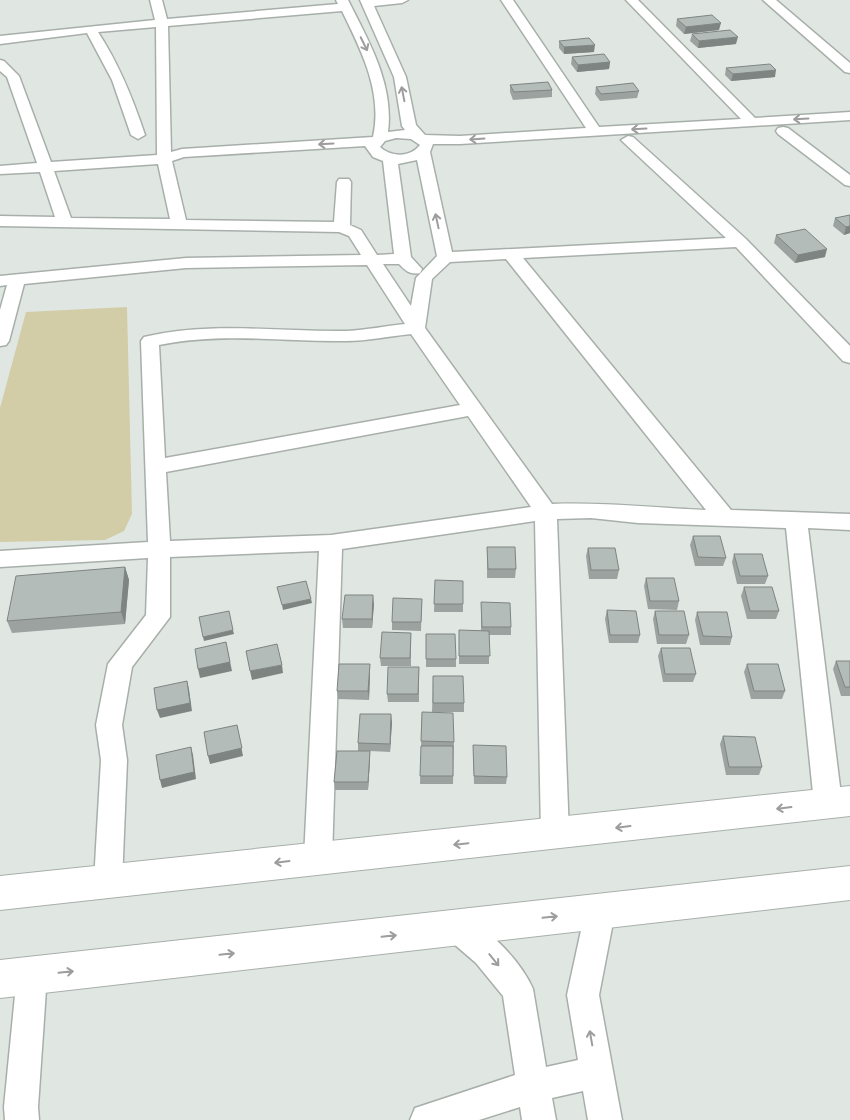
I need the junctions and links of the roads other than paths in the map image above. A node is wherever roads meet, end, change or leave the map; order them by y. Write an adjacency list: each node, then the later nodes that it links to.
1 (156, 0): 8 (street)
2 (402, 0): 6 (street)
3 (507, 0): 17 (street)
4 (632, 0): 15 (street)
5 (769, 0): 12 (street)
6 (366, 1): 21 (street, one-way to 6)
7 (344, 3): 8 (street); 22 (street, one-way to 22)
8 (162, 23): 9 (street); 23 (street)
9 (90, 29): 10 (street); 19 (street)
10 (0, 40)
11 (0, 64): 13 (street)
12 (850, 69)
13 (6, 77): 24 (street)
14 (850, 116): 15 (street, one-way to 15)
15 (752, 122): 17 (street, one-way to 17)
16 (850, 127): 18 (street)
17 (595, 131): 21 (street, one-way to 21)
18 (783, 131): 20 (street); 27 (street)
19 (138, 135)
20 (628, 140): 21 (street); 32 (street)
21 (423, 145): 22 (street); 22 (street); 34 (street, one-way to 21)
22 (380, 148): 23 (street); 36 (street)
23 (164, 159): 24 (street); 30 (street)
24 (45, 167): 25 (street); 29 (street)
25 (0, 170)
26 (344, 182): 31 (street)
27 (850, 182)
28 (0, 221): 29 (street)
29 (65, 222): 30 (street)
30 (179, 223): 31 (street)
31 (342, 227): 35 (street)
32 (740, 242): 33 (street); 41 (street)
33 (510, 254): 34 (street); 45 (street)
34 (445, 257): 37 (street)
35 (371, 259): 36 (street); 38 (street); 39 (street)
36 (403, 259): 37 (street)
37 (424, 278): 39 (street)
38 (8, 281): 40 (street)
39 (416, 328): 42 (street); 43 (street)
40 (0, 341)
41 (850, 356)
42 (472, 409): 43 (street); 44 (street)
43 (156, 467): 49 (street)
44 (546, 512): 45 (street); 48 (street); 52 (street)
45 (724, 517): 46 (street)
46 (796, 520): 47 (street); 51 (street)
47 (850, 522)
48 (331, 543): 49 (street); 53 (street)
49 (158, 549): 50 (street); 54 (street)
50 (0, 559)
51 (839, 802): 52 (main road, one-way to 52)
52 (555, 834): 53 (main road, one-way to 53)
53 (318, 858): 54 (main road, one-way to 54)
54 (108, 882): 56 (main road)
55 (850, 883): 57 (main road)
56 (0, 893)
57 (600, 912): 58 (main road, one-way to 57); 60 (street, one-way to 57)
58 (458, 928): 59 (main road, one-way to 58); 61 (street, one-way to 61)
59 (16, 977): 62 (street)
60 (597, 1072): 61 (street); 65 (street)
61 (534, 1086): 63 (street); 64 (street)
62 (22, 1120)
63 (427, 1120)
64 (539, 1120)
65 (605, 1120)

